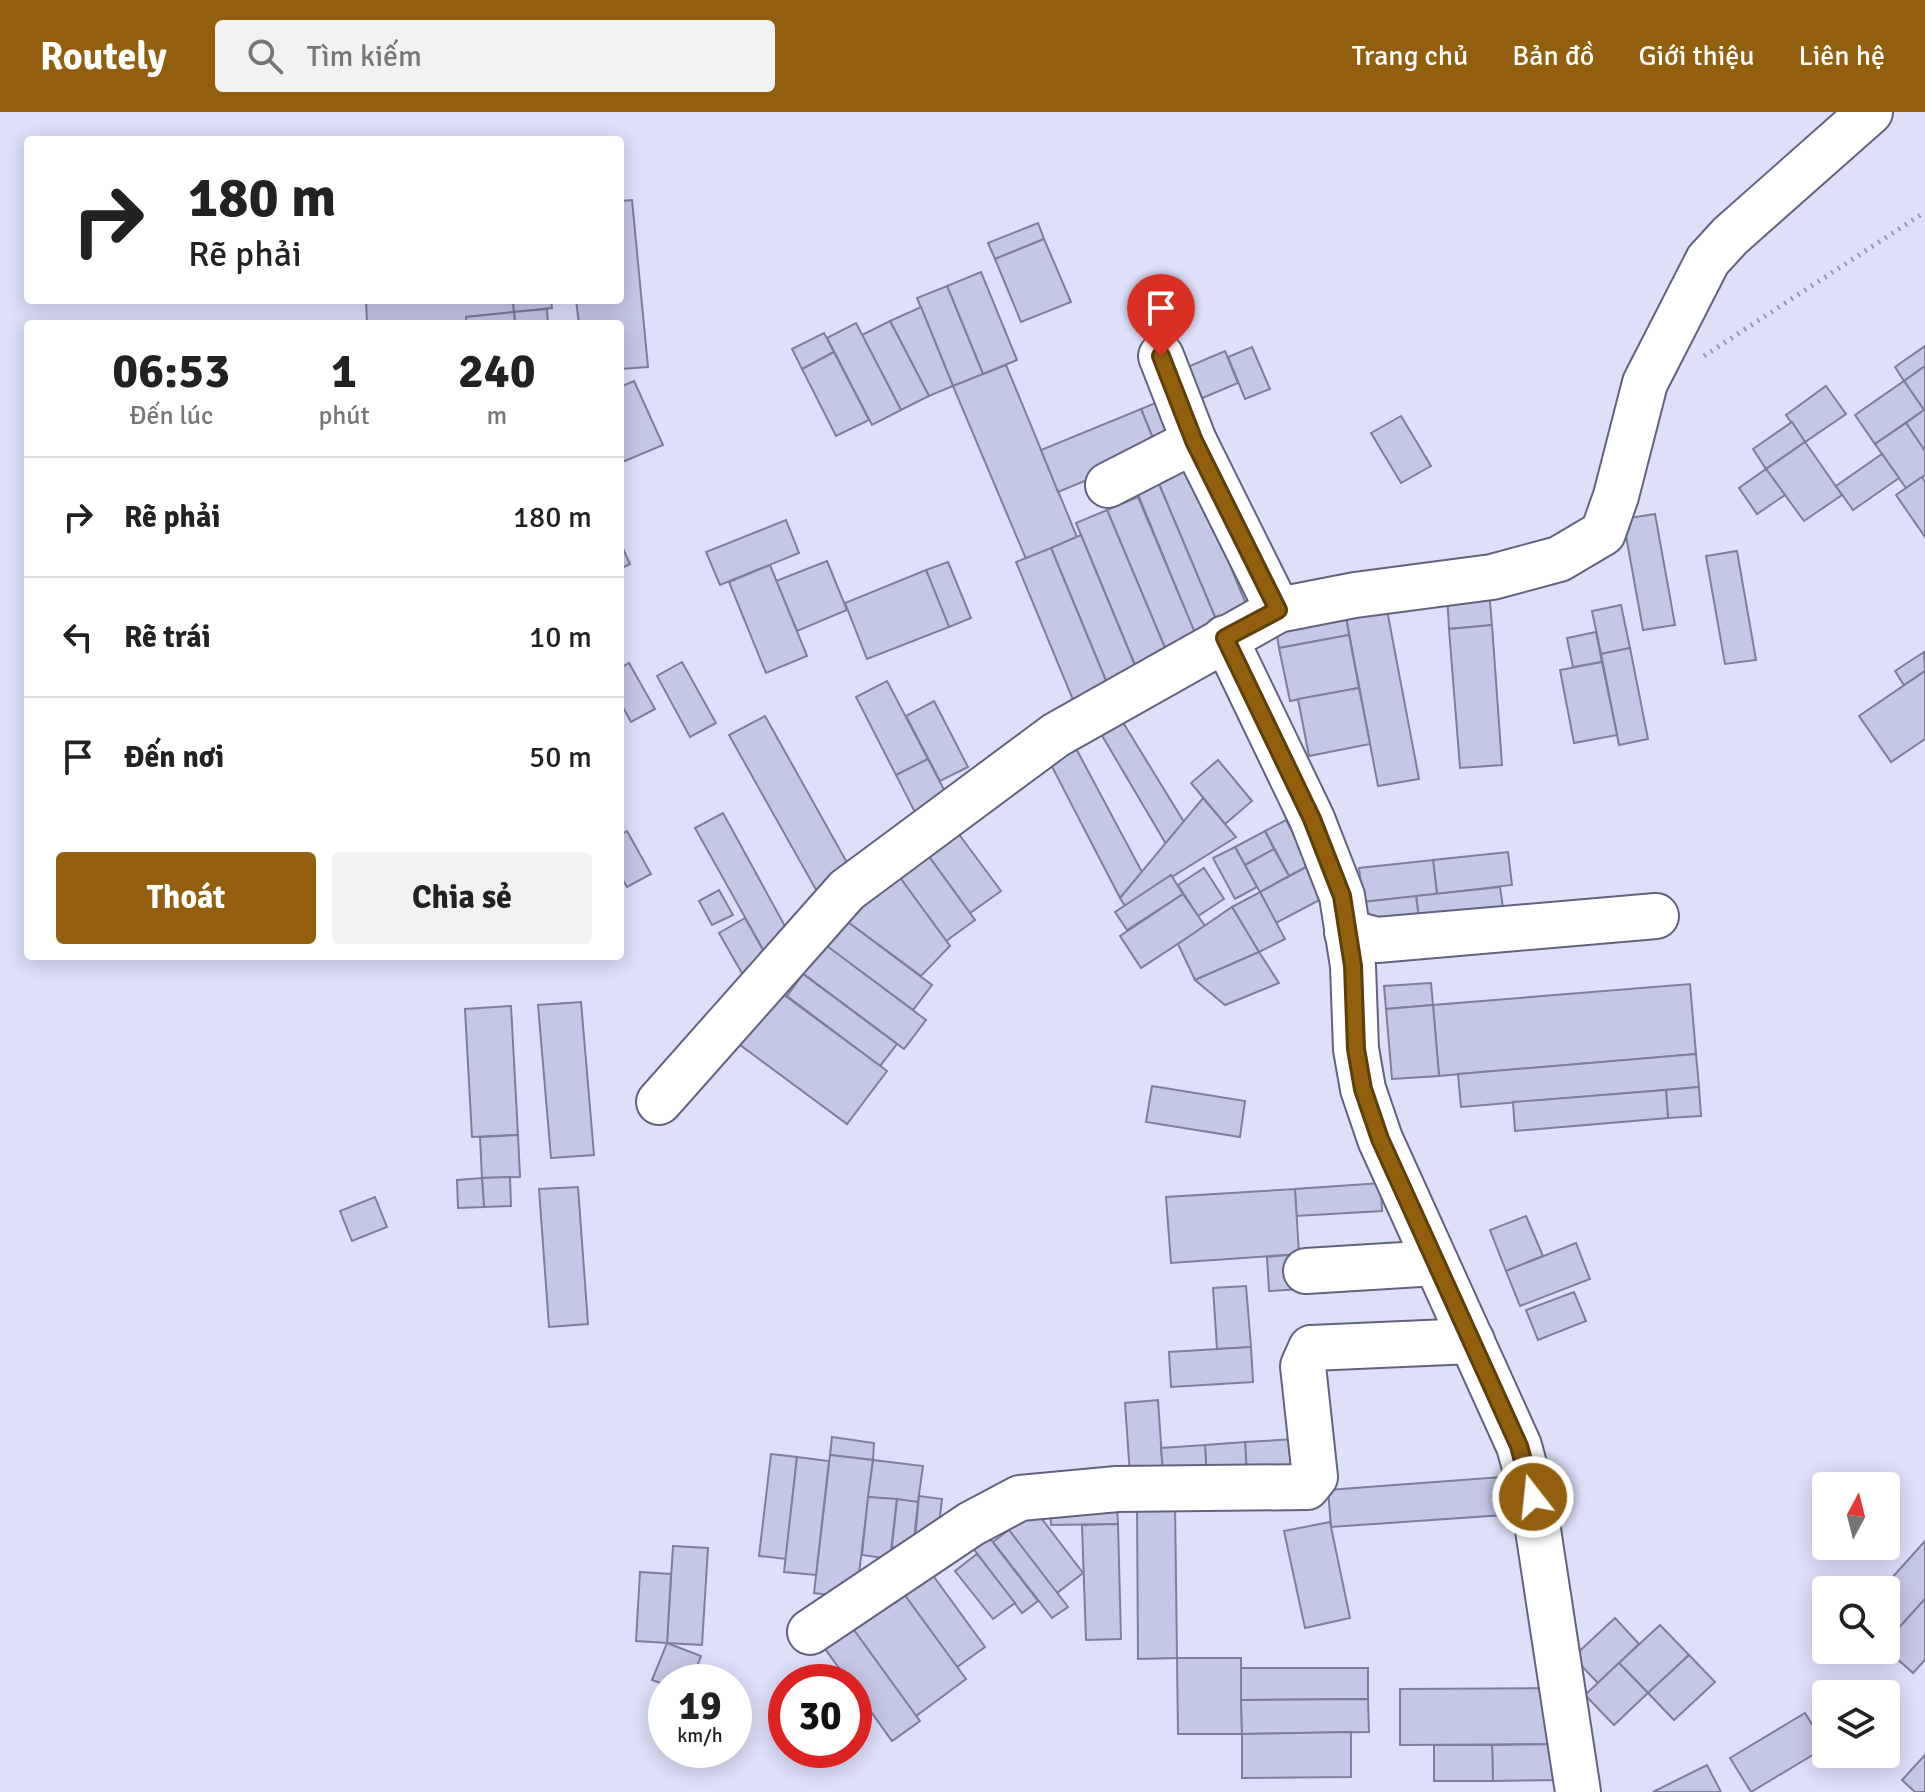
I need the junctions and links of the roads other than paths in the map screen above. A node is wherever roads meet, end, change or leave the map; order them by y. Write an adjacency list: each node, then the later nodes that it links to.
1 (1870, 112): 5 (street)
2 (1161, 356): 3 (street)
3 (1194, 441): 4 (street); 5 (street)
4 (1108, 485)
5 (1278, 610): 6 (street)
6 (1225, 638): 8 (street); 9 (street)
7 (1656, 916): 8 (street)
8 (1347, 932): 10 (street)
9 (659, 1102)
10 (1436, 1263): 11 (street); 12 (street)
11 (1306, 1271)
12 (1472, 1341): 13 (street); 14 (street)
13 (810, 1632)
14 (1578, 1792)

